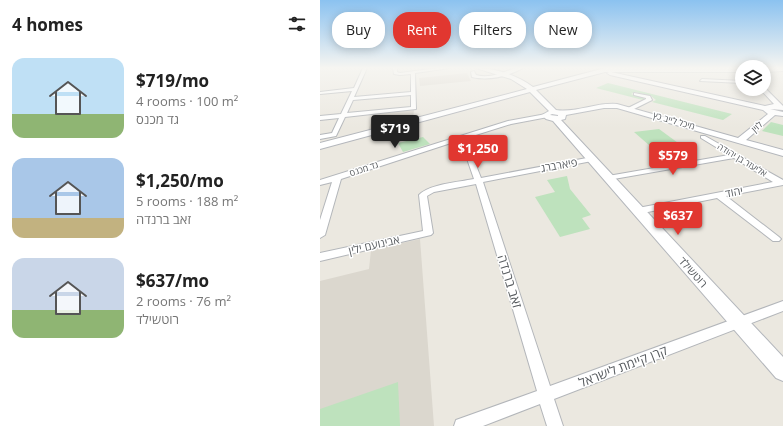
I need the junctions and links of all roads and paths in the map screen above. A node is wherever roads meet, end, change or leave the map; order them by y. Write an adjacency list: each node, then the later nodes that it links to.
1 (414, 88): 9 (street)
2 (527, 88): 7 (main road)
3 (537, 88): 7 (main road)
4 (538, 88): 7 (main road)
5 (684, 88): 15 (main road)
6 (355, 89): 8 (street); 12 (street)
7 (530, 90): 16 (main road, רוטשילד); 23 (main road); 24 (main road)
8 (320, 93)
9 (414, 93): 12 (street); 17 (street)
10 (636, 94): 14 (street)
11 (767, 96): 15 (main road)
12 (350, 99): 17 (street)
13 (610, 105): 14 (main road, מיכל לייב כץ); 16 (main road, גד מכנס)
14 (630, 109): 22 (main road, מיכל לייב כץ)
15 (775, 109): 22 (main road, לוין)
16 (553, 114): 21 (street, גד מכנס); 27 (main road, רוטשילד)
17 (342, 116): 18 (street); 19 (street)
18 (320, 118)
19 (320, 137)
20 (704, 137): 26 (street, אליעזר בן יהודה)
21 (459, 139): 28 (street, גד מכנס); 30 (street, זאב ברנדה)
22 (741, 140): 25 (main road, מיכל לייב כץ)
23 (320, 146)
24 (320, 150)
25 (783, 153)
26 (735, 156): 29 (street); 32 (street, אליעזר בן יהודה)
27 (592, 159): 29 (main road, רוטשילד); 30 (street, פיארברג)
28 (337, 178): 31 (street, גד מכנס); 36 (street)
29 (608, 178): 34 (main road, רוטשילד)
30 (478, 180): 35 (street, פיארברג); 42 (street, זאב ברנדה)
31 (320, 183)
32 (782, 183): 33 (street, יהוד)
33 (719, 195): 34 (street, יהוד); 37 (street)
34 (638, 211): 40 (main road, רוטשילד)
35 (428, 233): 38 (street, אבינועם ילין)
36 (320, 235)
37 (776, 239)
38 (320, 257)
39 (783, 306): 40 (street, קרן קיימת לישראל)
40 (739, 322): 41 (main road, רוטשילד); 42 (street, קרן קיימת לישראל)
41 (783, 371)
42 (546, 394): 43 (street, קרן קיימת לישראל); 44 (street, זאב ברנדה)
43 (462, 426)
44 (556, 426)

